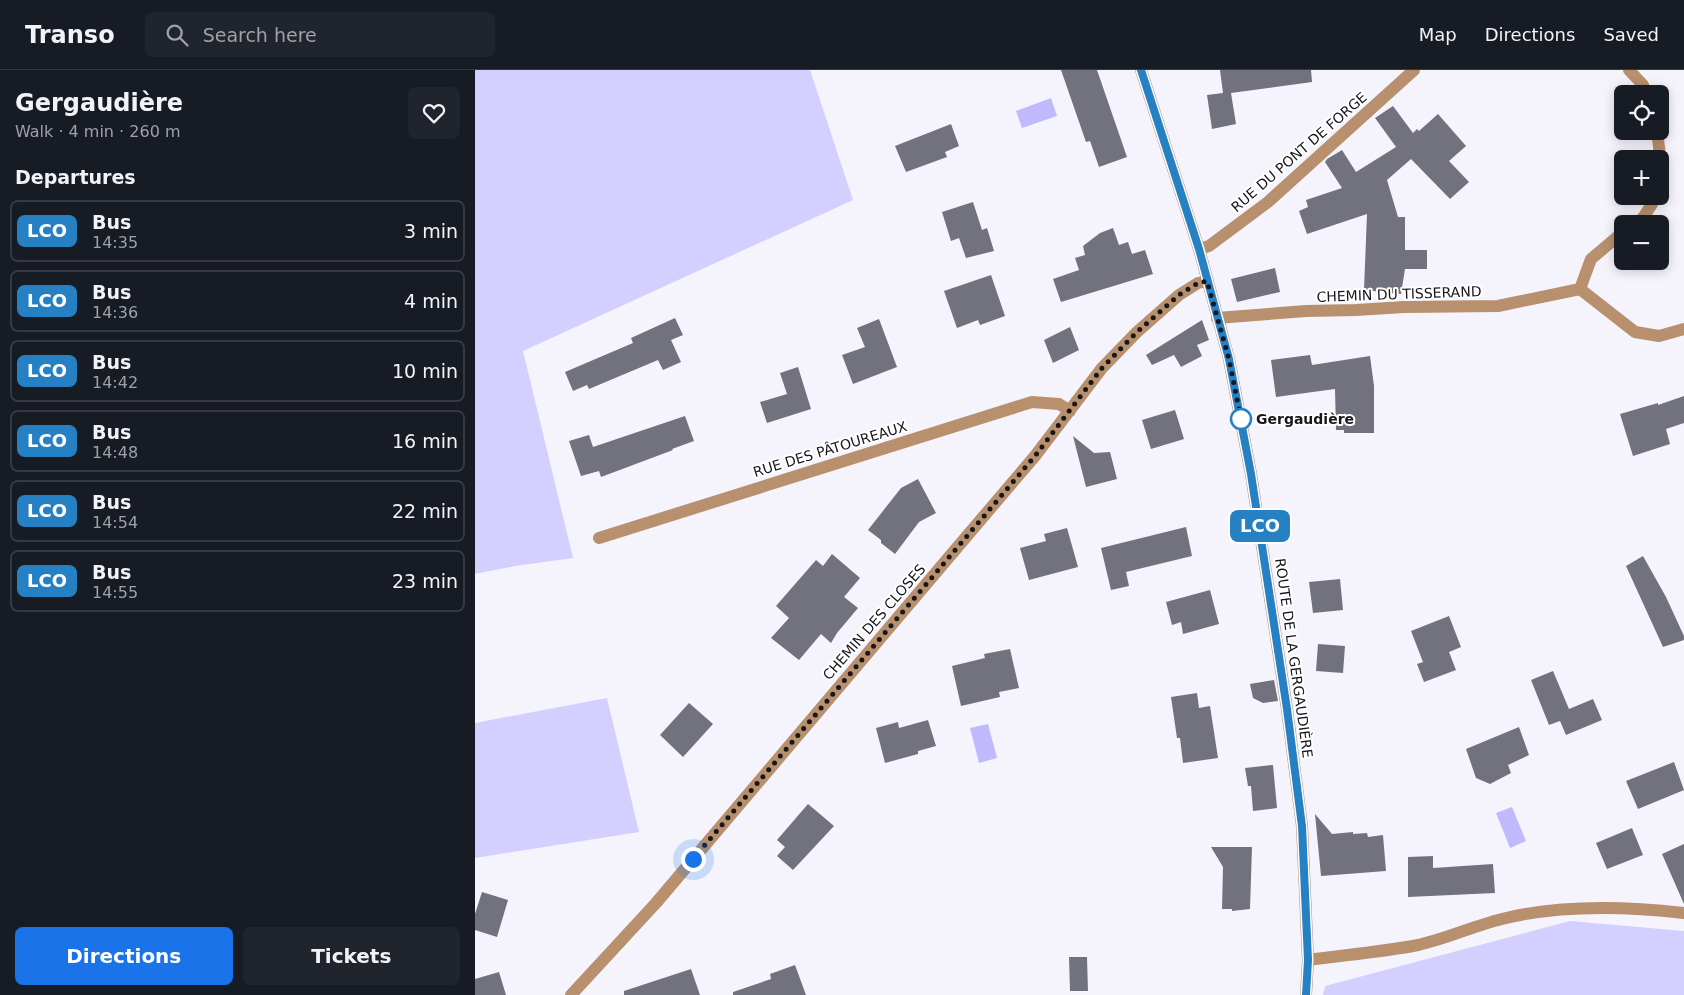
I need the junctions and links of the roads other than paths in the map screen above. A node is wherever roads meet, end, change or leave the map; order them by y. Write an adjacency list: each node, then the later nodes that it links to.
1 (1141, 70): 6 (street, ROUTE DE LA GERGAUDIÈRE)
2 (1414, 70): 6 (street, RUE DU PONT DE FORGE)
3 (1629, 70): 4 (street)
4 (1643, 85)
5 (1614, 238): 8 (street)
6 (1199, 249): 7 (street, ROUTE DE LA GERGAUDIÈRE)
7 (1207, 281): 9 (street, ROUTE DE LA GERGAUDIÈRE); 11 (street, CHEMIN DES CLOSES)
8 (1579, 289): 9 (street, CHEMIN DU TISSERAND); 10 (street)
9 (1217, 318): 14 (street, ROUTE DE LA GERGAUDIÈRE)
10 (1684, 329)
11 (1070, 411): 12 (street, RUE DES PÂTOUREAUX); 15 (street, CHEMIN DES CLOSES)
12 (599, 538)
13 (1684, 913): 14 (street)
14 (1308, 960): 16 (street, ROUTE DE LA GERGAUDIÈRE)
15 (571, 995)
16 (1306, 995)

